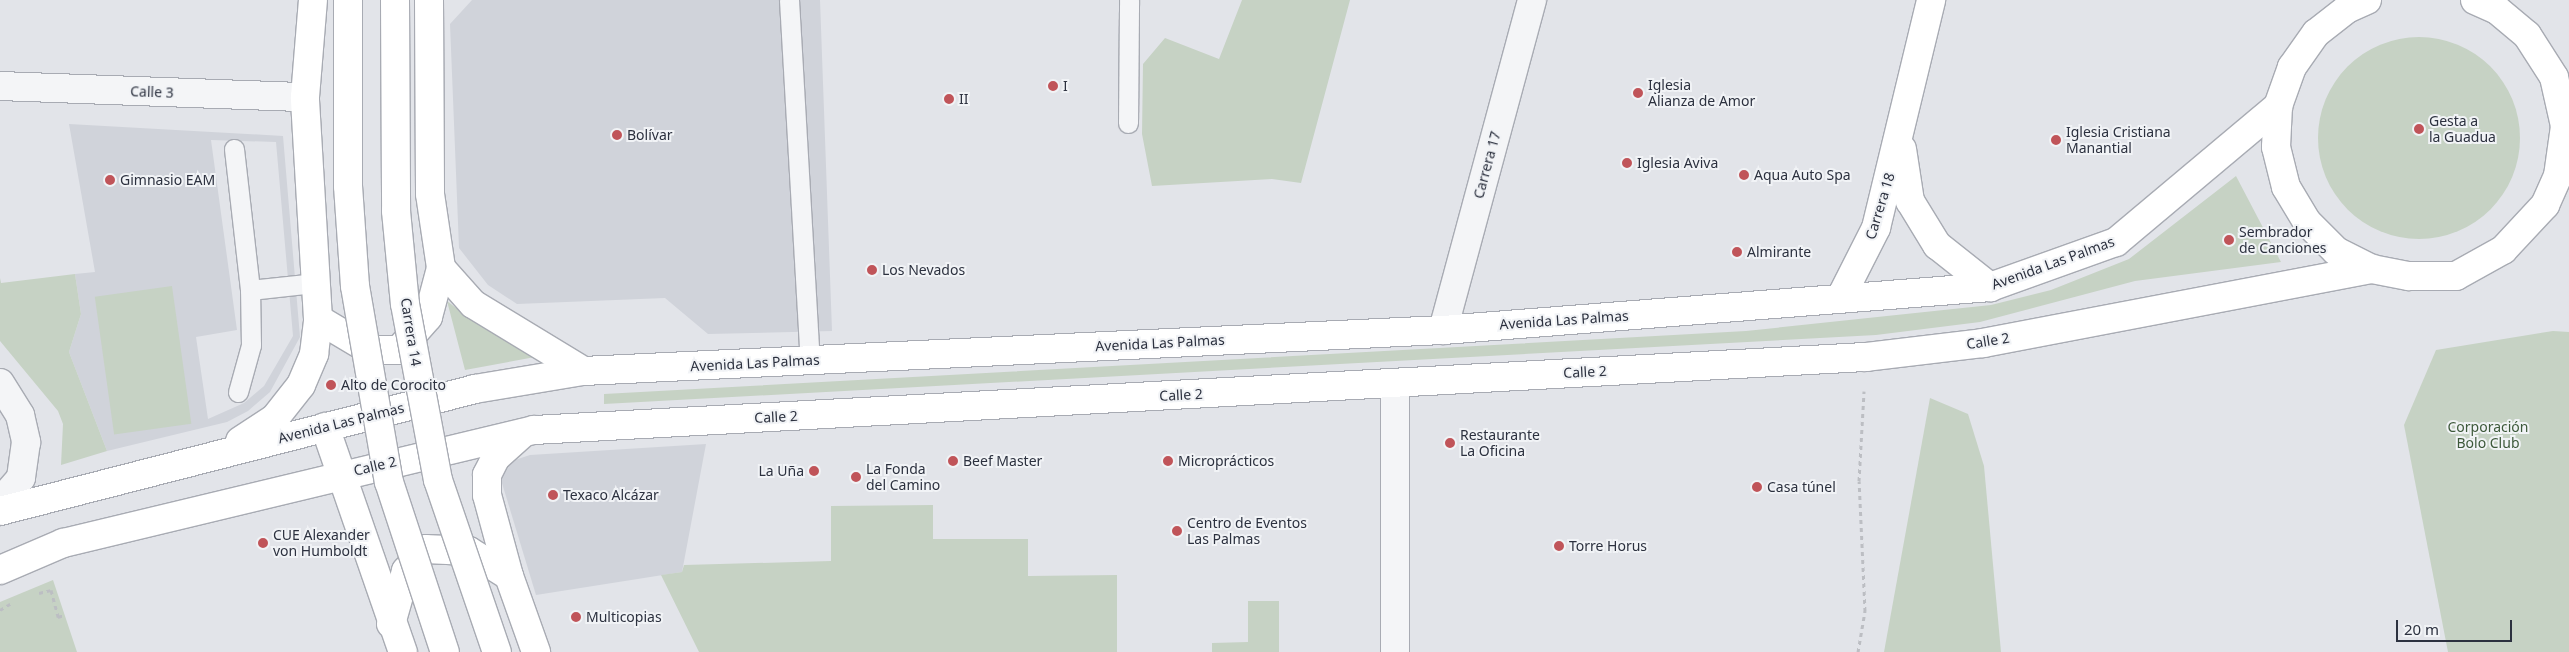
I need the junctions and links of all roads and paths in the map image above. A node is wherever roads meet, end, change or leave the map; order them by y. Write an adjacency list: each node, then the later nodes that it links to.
1 (313, 0): 16 (main road)
2 (348, 0): 47 (main road, bridge)
3 (395, 0): 48 (main road, Carrera 14, bridge)
4 (429, 0): 21 (main road)
5 (789, 0): 30 (lane)
6 (1129, 0): 18 (lane)
7 (1532, 0): 28 (street, Carrera 17)
8 (1931, 0): 19 (main road, Carrera 18)
9 (2328, 0): 13 (main road)
10 (2367, 0): 13 (main road)
11 (2475, 0): 14 (main road)
12 (2517, 0): 14 (main road)
13 (2316, 33): 17 (main road)
14 (2527, 35): 22 (main road)
15 (0, 86): 16 (street, Calle 3)
16 (305, 97): 23 (main road)
17 (2278, 106): 22 (main road); 24 (main road, Avenida Las Palmas)
18 (1128, 124)
19 (1901, 138): 24 (main road, Carrera 18); 26 (main road, Carrera 18)
20 (234, 149): 25 (lane)
21 (441, 268): 27 (main road); 31 (main road)
22 (2372, 269): 29 (main road, Calle 2)
23 (314, 283): 25 (lane); 27 (main road)
24 (1990, 287): 26 (main road, Avenida Las Palmas)
25 (250, 290): 34 (lane)
26 (1840, 299): 28 (main road, Avenida Las Palmas)
27 (318, 319): 37 (main road)
28 (1443, 330): 30 (main road, Avenida Las Palmas)
29 (1866, 357): 33 (main road, Calle 2); 51 (path)
30 (810, 360): 31 (main road, Avenida Las Palmas)
31 (584, 371): 35 (main road, Avenida Las Palmas)
32 (0, 383): 39 (street)
33 (1395, 383): 36 (main road, Calle 2); 50 (street)
34 (238, 392)
35 (325, 427): 37 (main road, Avenida Las Palmas); 38 (main road)
36 (524, 432): 38 (main road, Calle 2); 42 (main road)
37 (220, 454): 40 (main road, Avenida Las Palmas)
38 (339, 474): 41 (main road, Calle 2); 45 (main road)
39 (0, 502)
40 (0, 511)
41 (0, 570)
42 (509, 576): 45 (main road); 49 (main road)
43 (51, 590): 44 (path)
44 (64, 615)
45 (391, 624): 46 (main road)
46 (403, 652)
47 (445, 652)
48 (497, 652)
49 (536, 652)
50 (1396, 652)
51 (1858, 652)

